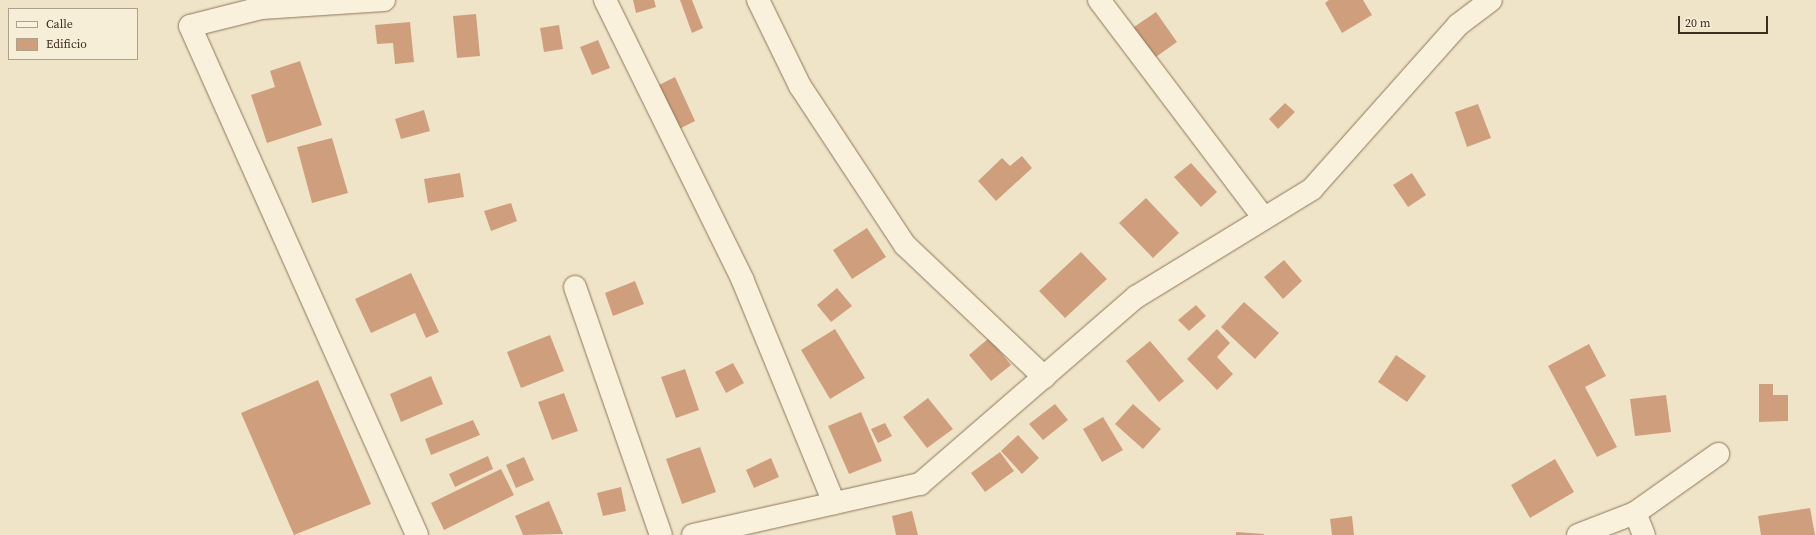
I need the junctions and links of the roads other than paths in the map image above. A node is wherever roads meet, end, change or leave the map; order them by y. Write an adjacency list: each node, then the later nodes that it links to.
1 (384, 0): 12 (street)
2 (605, 0): 10 (street)
3 (758, 0): 8 (street)
4 (1099, 0): 6 (street)
5 (1491, 0): 6 (street)
6 (1264, 218): 8 (street)
7 (575, 287): 13 (street)
8 (1044, 377): 10 (street)
9 (1718, 454): 11 (street)
10 (834, 503): 14 (street)
11 (1635, 513): 15 (street); 16 (street)
12 (417, 535)
13 (661, 535)
14 (692, 535)
15 (1578, 535)
16 (1644, 535)

